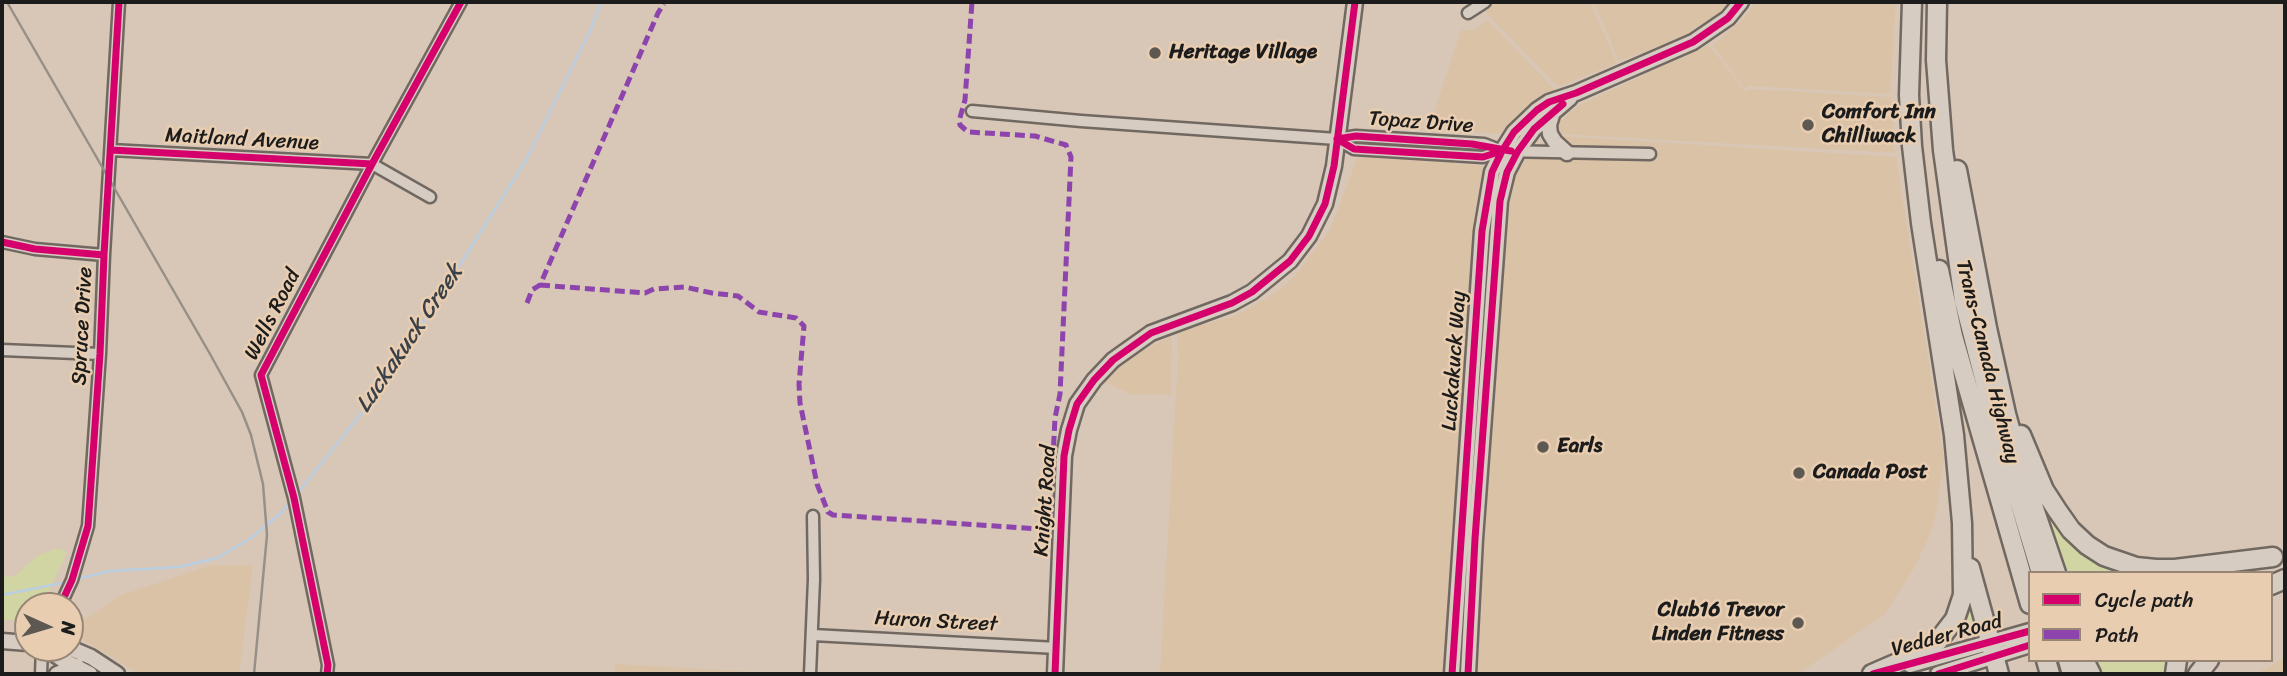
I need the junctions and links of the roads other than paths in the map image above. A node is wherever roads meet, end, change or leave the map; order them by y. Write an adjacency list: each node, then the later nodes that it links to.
1 (120, 2): 13 (street, Spruce Drive)
2 (461, 2): 18 (street, Wells Road)
3 (1355, 2): 12 (street, Knight Road)
4 (1485, 2): 8 (street)
5 (1741, 2): 9 (street, Luckakuck Way)
6 (1913, 2): 26 (highway); 32 (highway, Trans-Canada Highway)
7 (1937, 8): 24 (highway); 28 (highway, Trans-Canada Highway)
8 (1468, 13)
9 (1576, 93): 11 (street, Luckakuck Way); 14 (street, Luckakuck Way)
10 (972, 111): 12 (street, Topaz Drive)
11 (1553, 112): 15 (street, Luckakuck Way); 16 (street)
12 (1338, 139): 14 (street, Topaz Drive); 35 (street, Knight Road)
13 (111, 150): 18 (street, Maitland Avenue); 21 (street, Spruce Drive)
14 (1502, 150): 15 (street, Topaz Drive); 46 (street, Luckakuck Way)
15 (1518, 151): 16 (street, Topaz Drive); 47 (street, Luckakuck Way)
16 (1567, 153): 17 (street, Topaz Drive)
17 (1650, 154)
18 (372, 164): 19 (street, Maitland Avenue); 43 (street, Wells Road)
19 (430, 197)
20 (2, 242): 21 (street)
21 (104, 255): 23 (street, Spruce Drive)
22 (2, 350): 23 (street)
23 (100, 354): 31 (street, Spruce Drive)
24 (2000, 384): 27 (highway); 29 (highway)
25 (813, 516): 33 (street)
26 (1962, 523): 36 (highway); 48 (highway)
27 (2279, 556): 30 (street)
28 (2040, 571)
29 (2055, 571)
30 (2228, 571)
31 (67, 592)
32 (2028, 597)
33 (813, 635): 35 (street, Huron Street); 44 (street)
34 (2028, 638): 36 (street, Vedder Road)
35 (1056, 648): 45 (street, Knight Road)
36 (1992, 650): 48 (street, Vedder Road); 49 (street, Vedder Road); 50 (highway)
37 (84, 654): 42 (street)
38 (68, 662): 39 (street)
39 (77, 666): 40 (street); 41 (street)
40 (57, 674)
41 (90, 674)
42 (117, 674)
43 (327, 674)
44 (810, 674)
45 (1055, 674)
46 (1451, 674)
47 (1468, 674)
48 (1873, 674)
49 (1938, 674)
50 (1999, 674)

